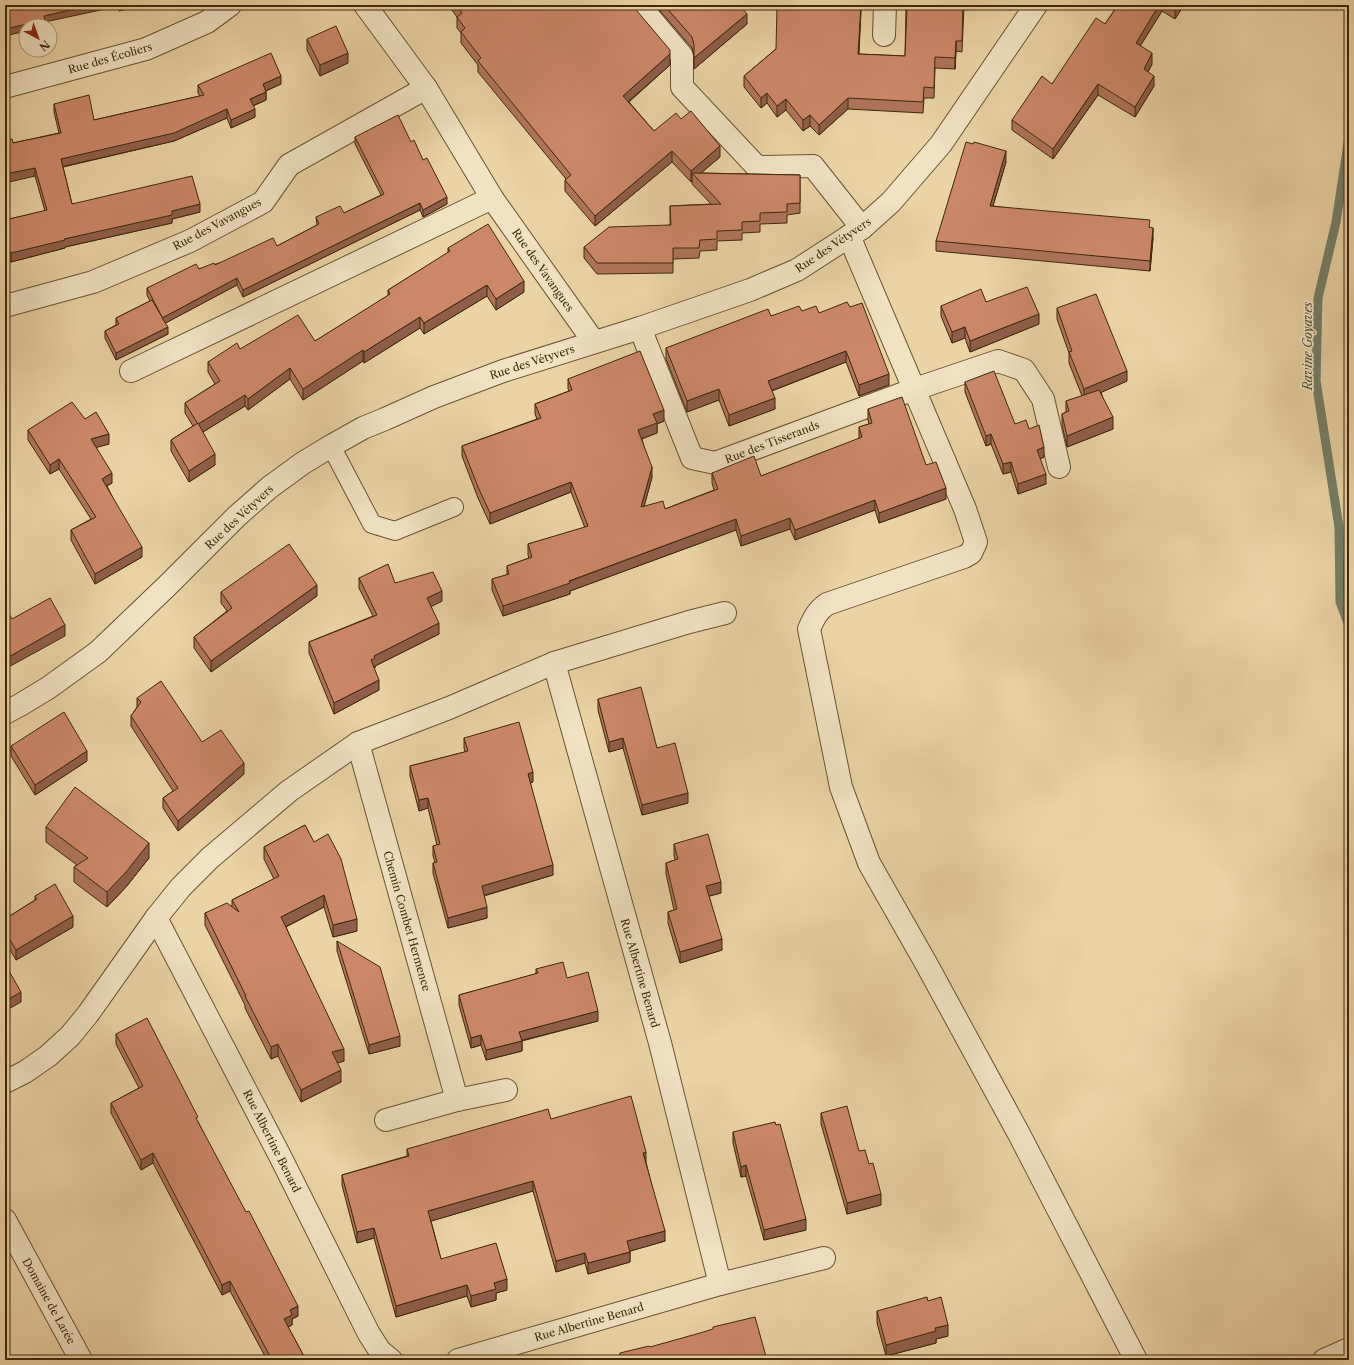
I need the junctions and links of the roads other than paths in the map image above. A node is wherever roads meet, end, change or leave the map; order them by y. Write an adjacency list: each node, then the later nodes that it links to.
1 (230, 5): 7 (street, Rue des Écoliers)
2 (365, 5): 8 (street, Rue des Vavangues)
3 (639, 5): 10 (street)
4 (885, 5): 6 (street)
5 (1036, 5): 10 (street, Rue des Vétyvers)
6 (884, 35)
7 (5, 87)
8 (426, 88): 9 (street, Rue des Vavangues); 11 (street, Rue des Vavangues)
9 (492, 198): 13 (street, Rue des Vavangues); 14 (street)
10 (856, 232): 12 (street, Rue des Vétyvers); 15 (street)
11 (5, 306)
12 (640, 328): 13 (street, Rue des Vétyvers); 15 (street, Rue des Tisserands)
13 (594, 342): 16 (street, Rue des Vétyvers)
14 (131, 371)
15 (915, 389): 17 (street, Rue des Tisserands); 35 (street)
16 (331, 446): 18 (lane); 21 (street, Rue des Vétyvers)
17 (1059, 467)
18 (454, 507)
19 (724, 614): 20 (street)
20 (554, 663): 22 (street); 30 (street, Rue Albertine Benard)
21 (5, 713)
22 (358, 743): 23 (street); 26 (street, Chemin Combet Hermence)
23 (156, 918): 24 (street); 33 (street, Rue Albertine Benard)
24 (5, 1082)
25 (506, 1090): 26 (street)
26 (457, 1100): 27 (street)
27 (386, 1120)
28 (5, 1220): 32 (street, Domaine de Larée)
29 (824, 1258): 30 (street, Rue Albertine Benard)
30 (720, 1284): 34 (street, Rue Albertine Benard)
31 (1349, 1349): 36 (street)
32 (81, 1360)
33 (391, 1360)
34 (458, 1360)
35 (1136, 1360)
36 (1324, 1360)

